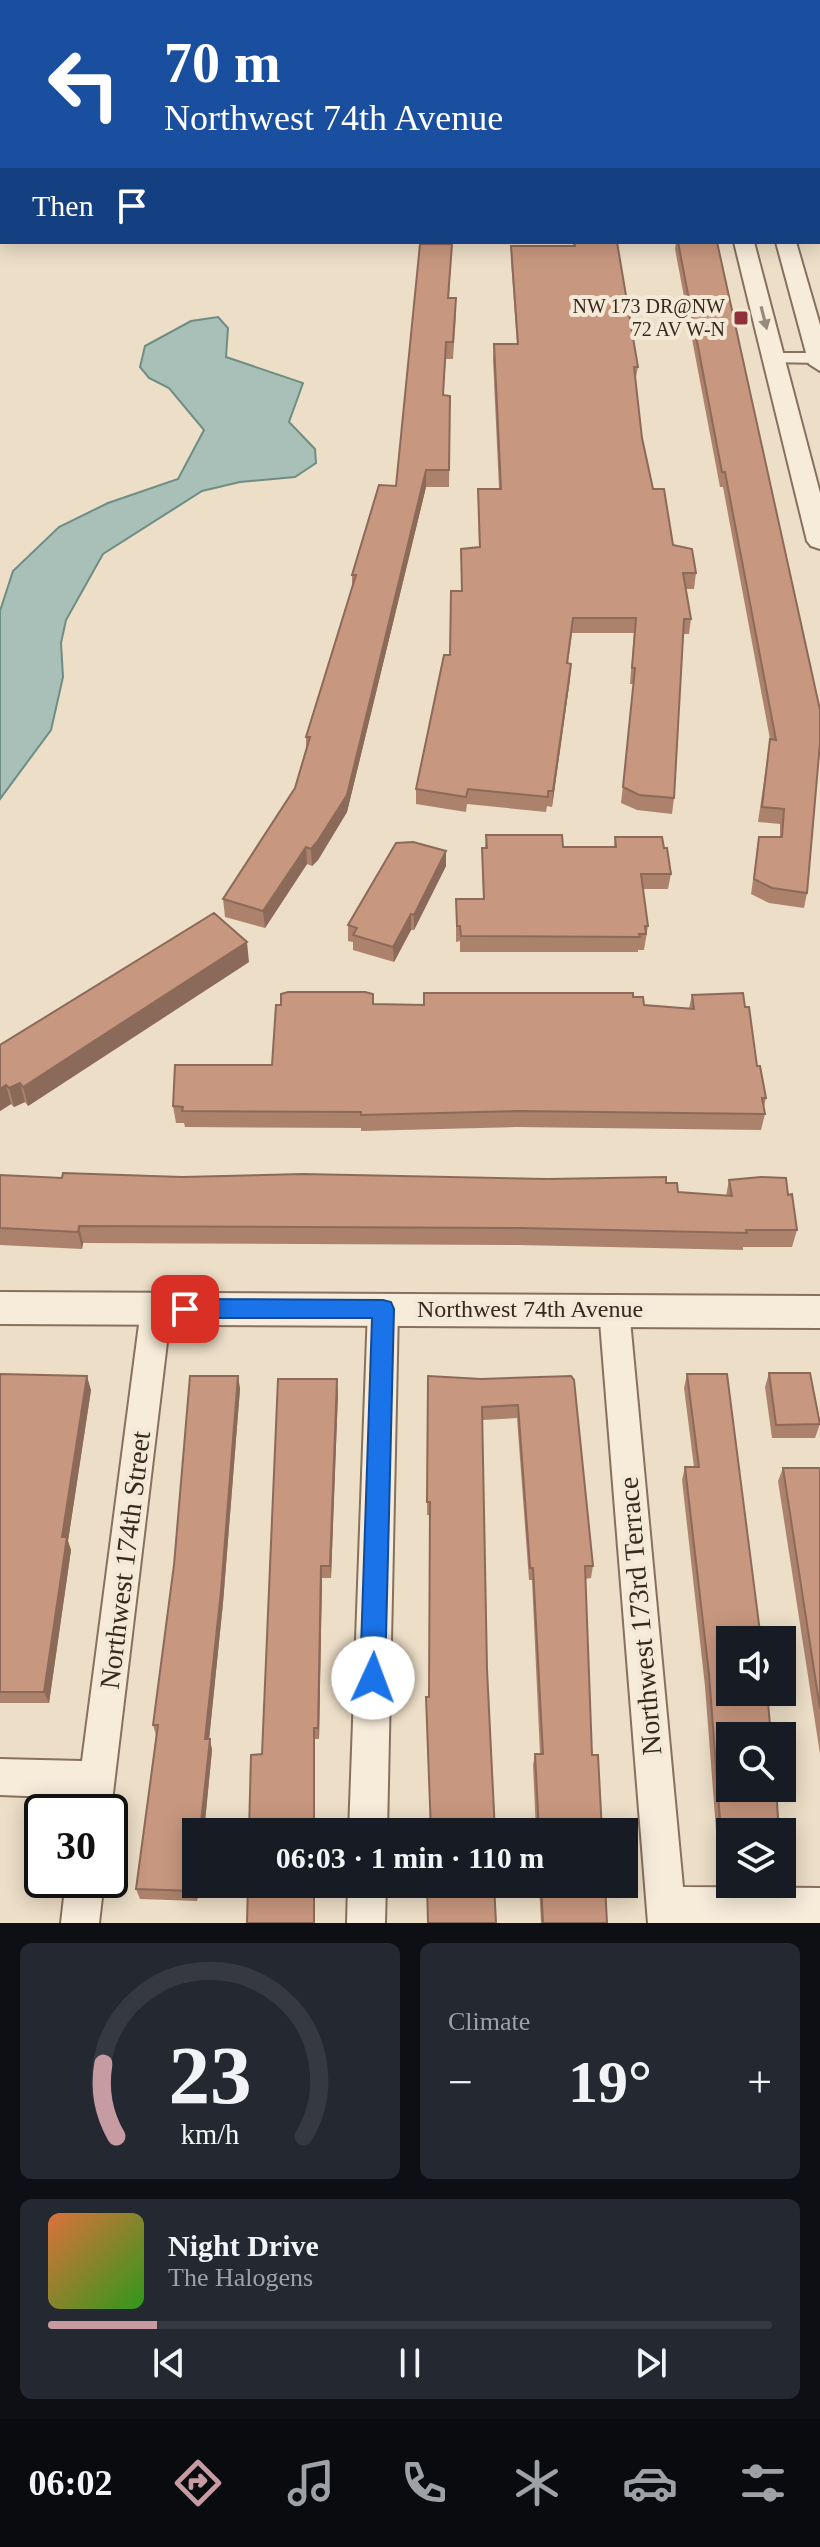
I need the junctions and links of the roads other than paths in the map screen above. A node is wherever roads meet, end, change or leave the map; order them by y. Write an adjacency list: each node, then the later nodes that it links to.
1 (745, 244): 3 (street, one-way to 3)
2 (787, 244): 4 (street)
3 (774, 358): 4 (street); 5 (street)
4 (819, 360)
5 (820, 541)
6 (0, 1308): 7 (street, Northwest 74th Avenue)
7 (156, 1309): 8 (street, Northwest 74th Avenue); 13 (street, Northwest 174th Street)
8 (383, 1309): 9 (street, Northwest 74th Avenue); 14 (street)
9 (614, 1309): 10 (street, Northwest 74th Avenue); 18 (street, Northwest 173rd Terrace)
10 (820, 1312)
11 (0, 1777): 12 (street)
12 (86, 1794)
13 (96, 1794)
14 (368, 1818)
15 (83, 1898): 19 (street)
16 (367, 1898): 20 (street)
17 (820, 1907): 18 (street)
18 (666, 1915)
19 (80, 1923)
20 (366, 1923)

